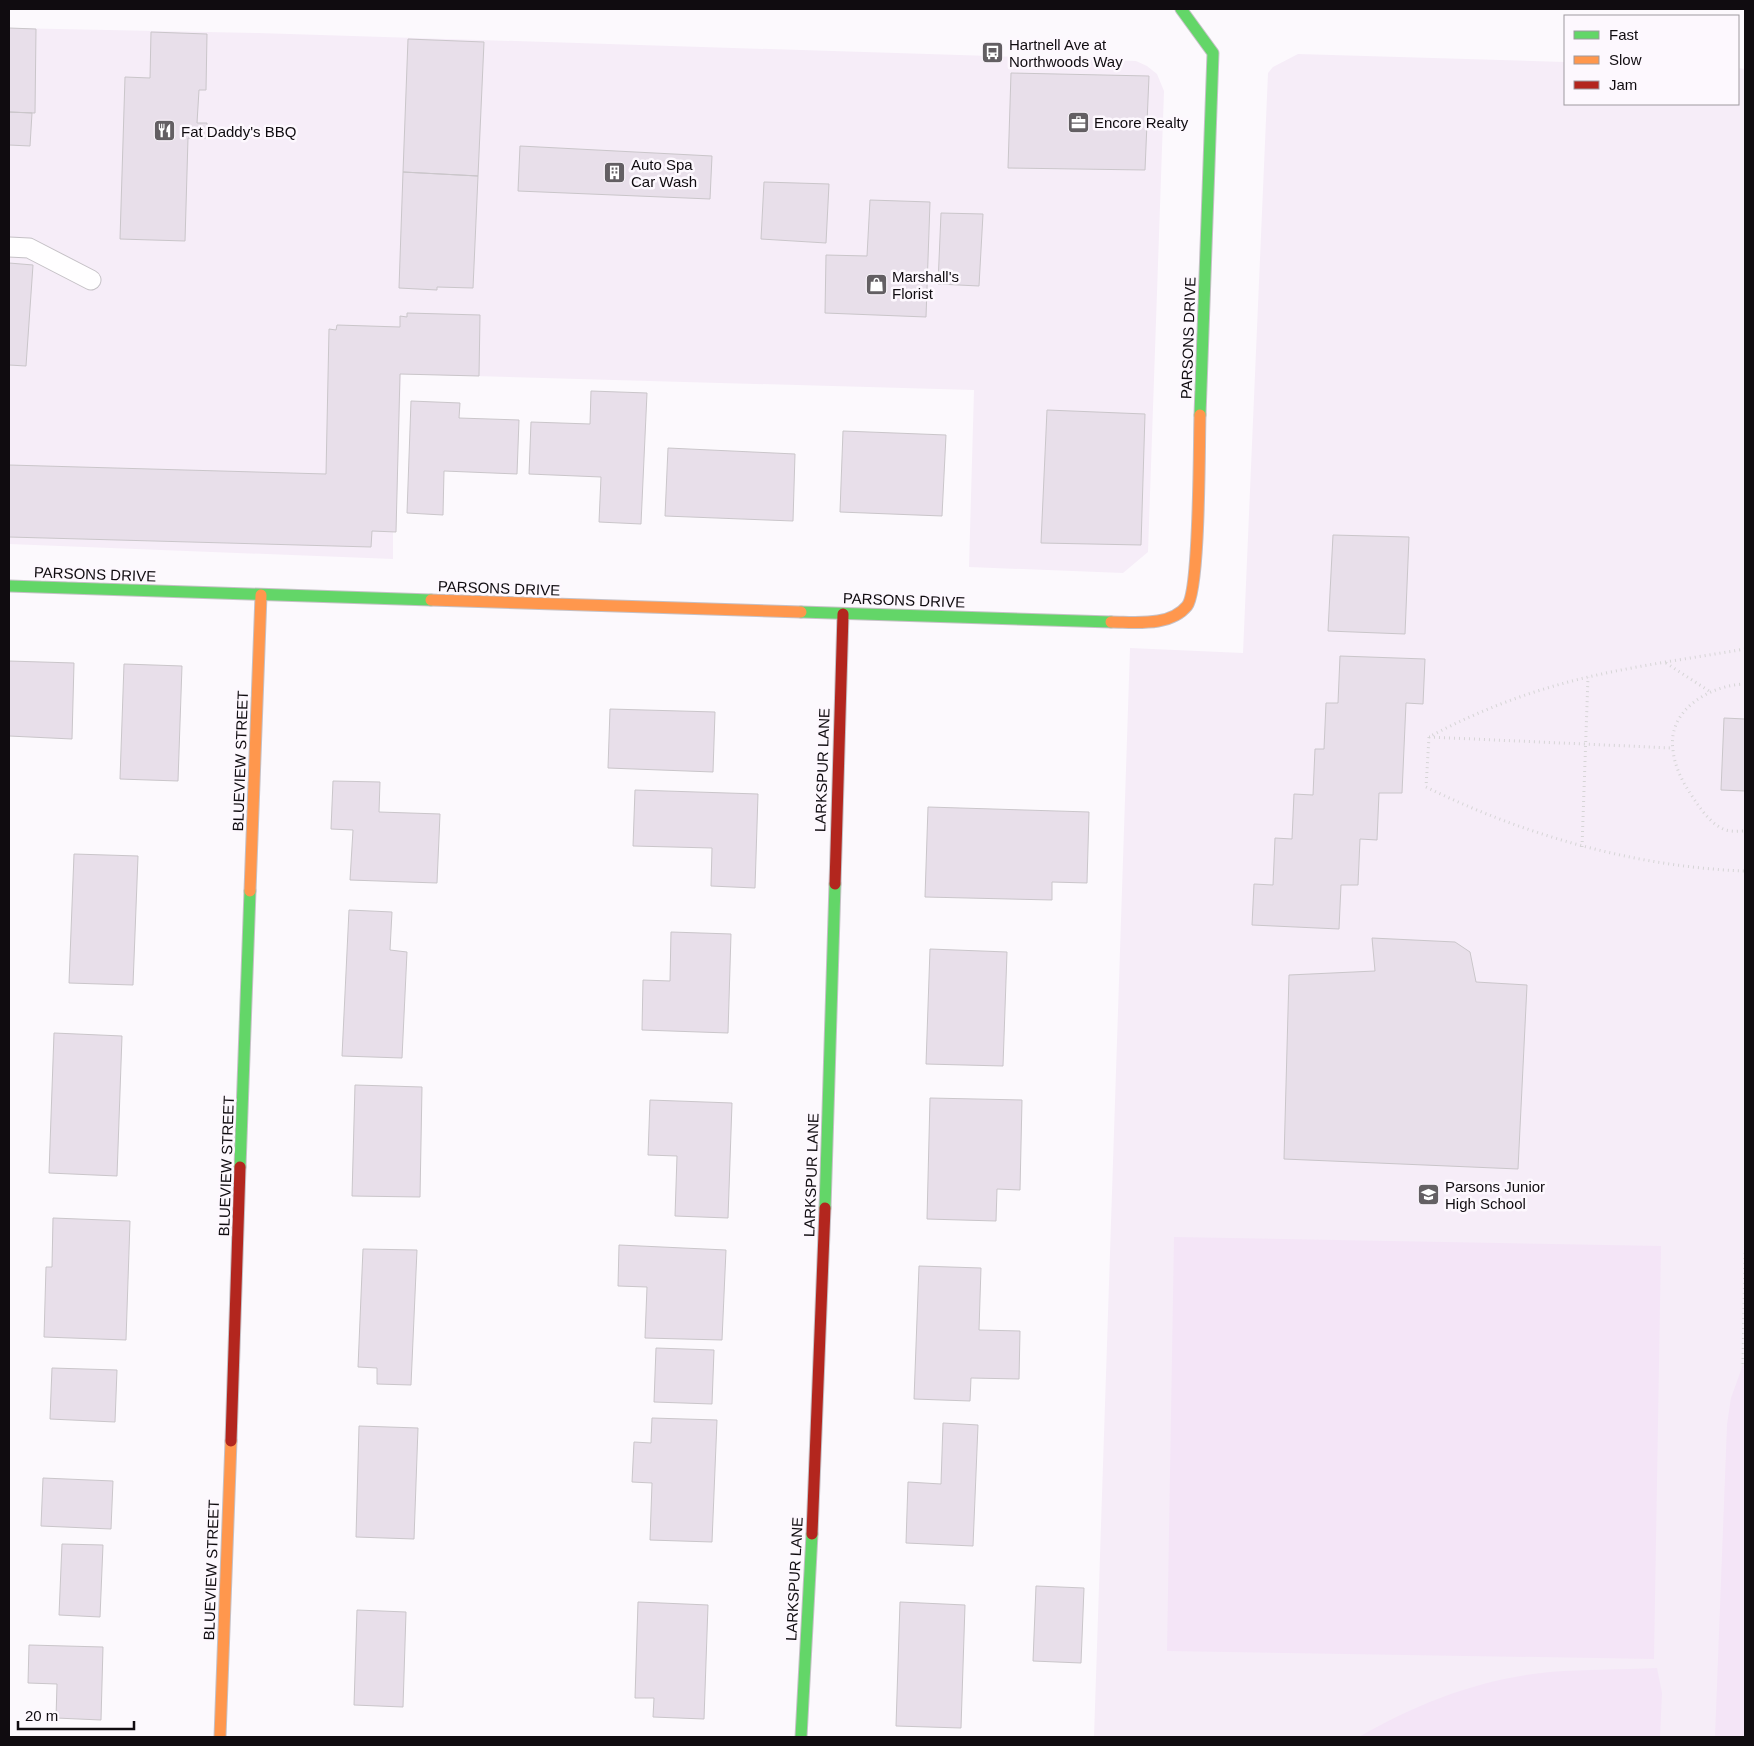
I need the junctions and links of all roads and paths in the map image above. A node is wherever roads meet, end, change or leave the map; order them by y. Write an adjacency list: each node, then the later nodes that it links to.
1 (1181, 9): 6 (street, PARSONS DRIVE)
2 (9, 247): 3 (lane)
3 (90, 280)
4 (9, 586): 5 (street, PARSONS DRIVE)
5 (261, 595): 6 (street, PARSONS DRIVE); 20 (street, BLUEVIEW STREET)
6 (843, 614): 21 (street, LARKSPUR LANE)
7 (1745, 649): 8 (path)
8 (1666, 663): 9 (path); 11 (path)
9 (1588, 677): 12 (path); 13 (path)
10 (1745, 684): 11 (path)
11 (1709, 691): 14 (path)
12 (1429, 737): 13 (path); 16 (path)
13 (1586, 745): 14 (path); 16 (path)
14 (1672, 748): 15 (path)
15 (1745, 831)
16 (1582, 846): 17 (path)
17 (1745, 871)
18 (1745, 1252): 19 (path)
19 (1743, 1364)
20 (220, 1737)
21 (800, 1737)

